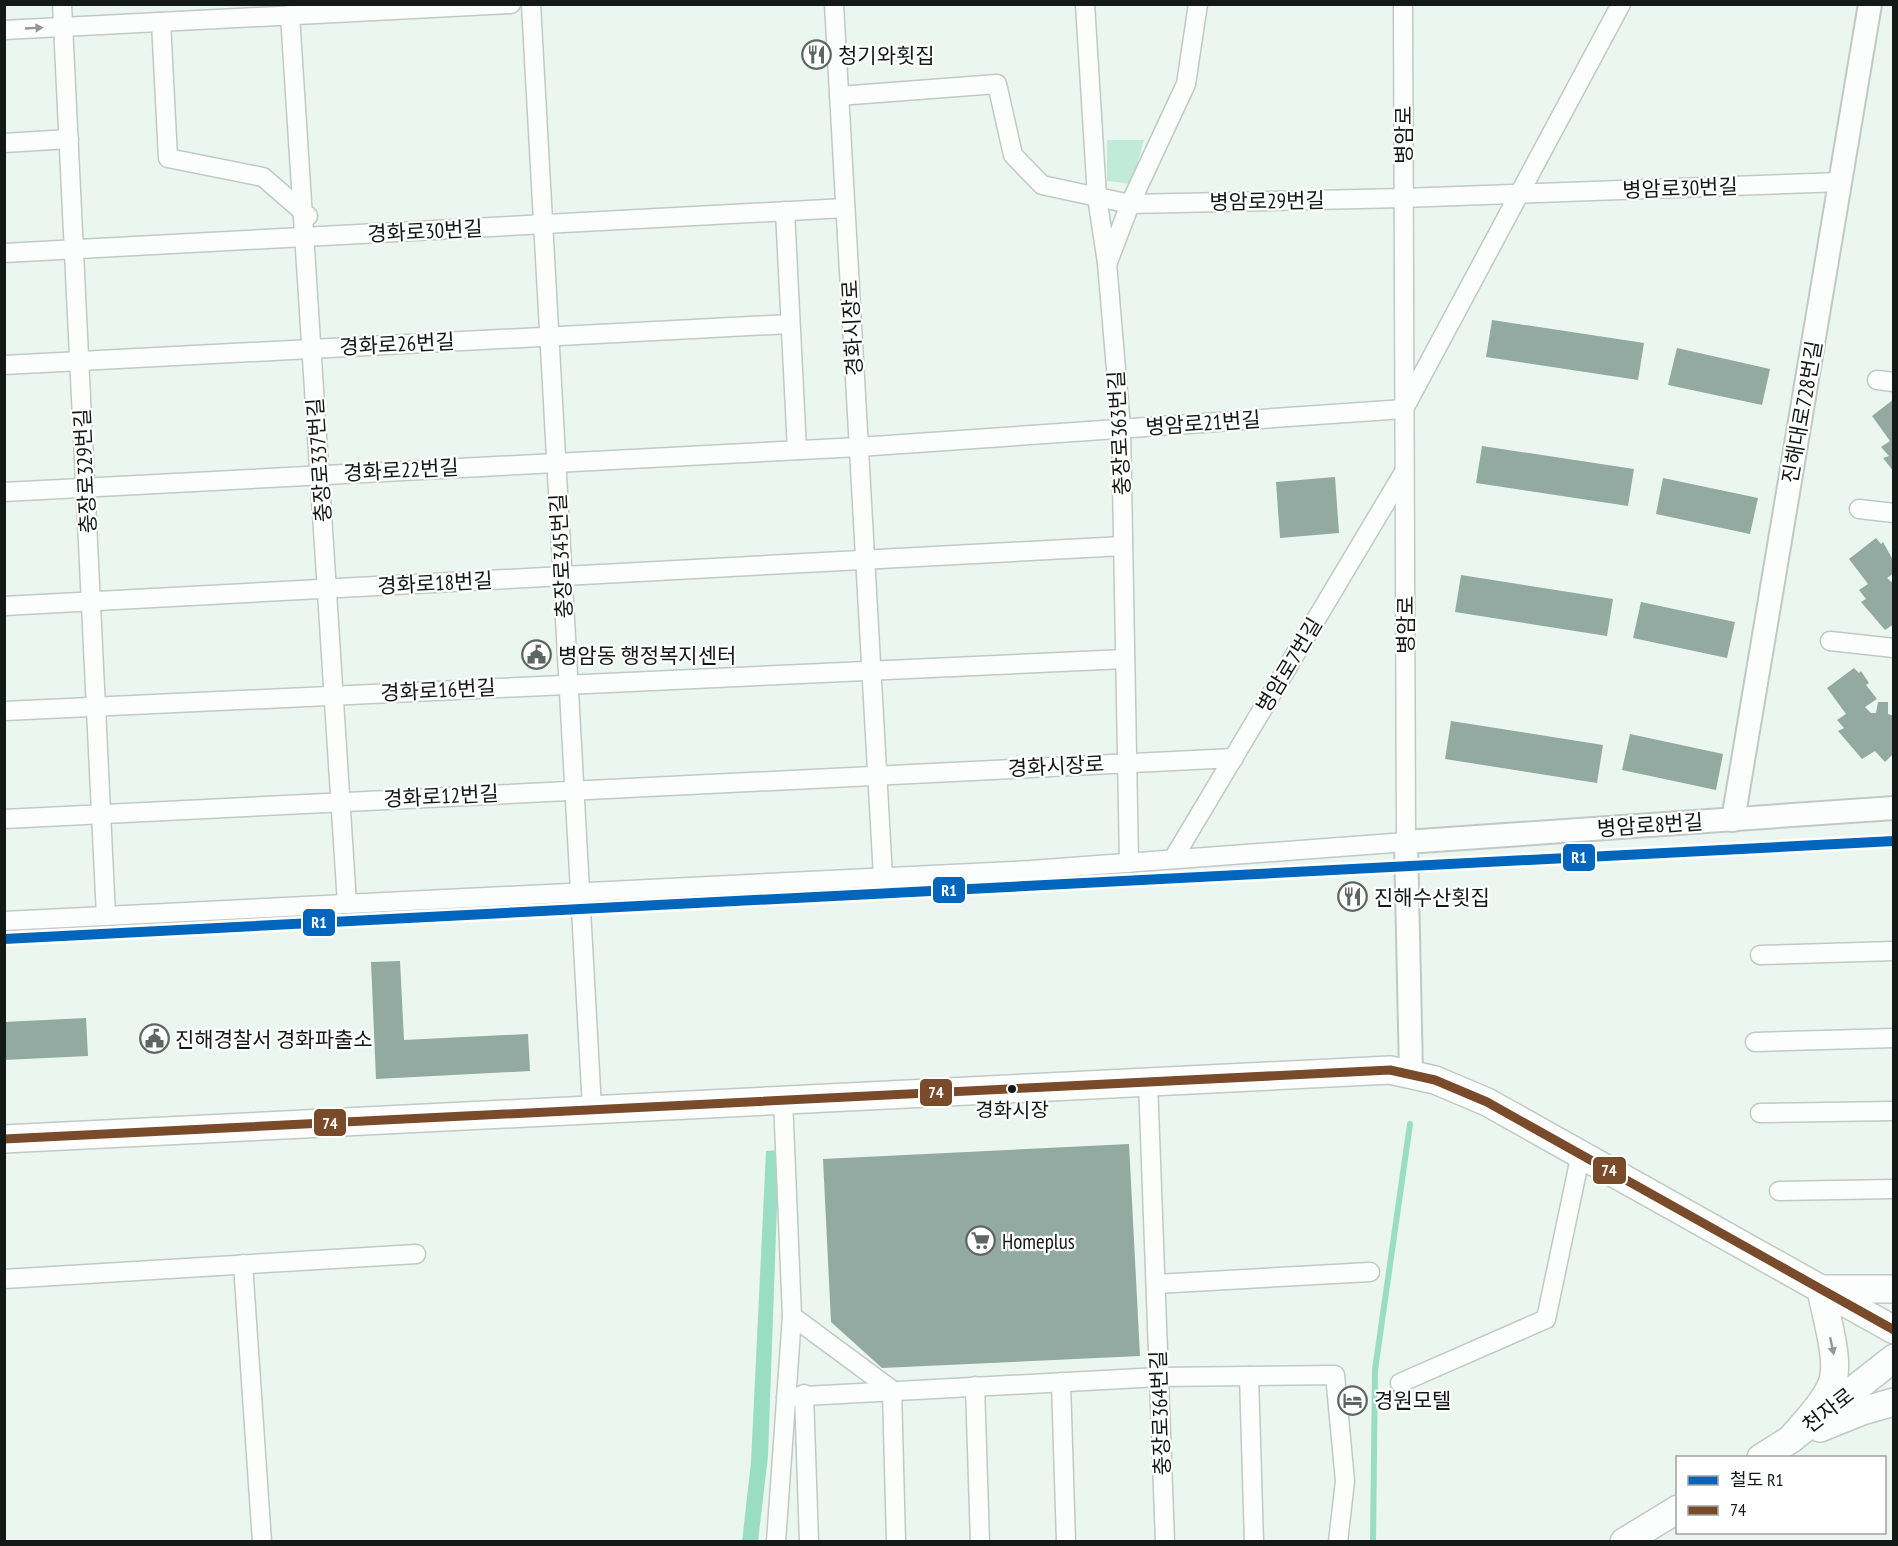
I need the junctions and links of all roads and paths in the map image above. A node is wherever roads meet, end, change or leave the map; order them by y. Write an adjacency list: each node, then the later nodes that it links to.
1 (63, 4): 12 (street, 충장로329번길)
2 (511, 4): 10 (street)
3 (531, 4): 25 (street, 충장로345번길)
4 (834, 4): 14 (street, 경화시장로)
5 (1085, 4): 19 (street, 충장로363번길)
6 (1198, 4): 21 (street)
7 (1402, 4): 20 (street, 병암로)
8 (1621, 4): 18 (street)
9 (1870, 4): 17 (street, 진해대로728번길)
10 (290, 15): 11 (street); 24 (street, 충장로337번길)
11 (161, 22): 12 (street); 24 (street)
12 (64, 27): 13 (street, one-way to 12); 15 (street, 충장로329번길)
13 (4, 30)
14 (839, 96): 19 (street); 22 (street, 경화시장로)
15 (69, 139): 16 (street); 28 (street, 충장로329번길)
16 (4, 143)
17 (1840, 182): 18 (street, 병암로30번길); 69 (street, 진해대로728번길)
18 (1520, 194): 20 (street, 병암로30번길); 36 (street, 병암로)
19 (1098, 197): 21 (street); 30 (street, 충장로363번길)
20 (1403, 198): 21 (street, 병암로29번길); 36 (street, 병암로)
21 (1130, 204): 30 (street)
22 (845, 208): 23 (street, 경화로30번길); 38 (street, 경화시장로)
23 (785, 211): 25 (street, 경화로30번길); 31 (street)
24 (303, 212): 26 (street); 27 (street, 충장로337번길)
25 (543, 224): 26 (street, 경화로30번길); 32 (street, 충장로345번길)
26 (329, 236): 27 (street, 경화로30번길)
27 (304, 237): 28 (street, 경화로30번길); 33 (street, 충장로337번길)
28 (74, 249): 29 (street, 경화로30번길); 34 (street, 충장로329번길)
29 (4, 253)
30 (1107, 263): 37 (street, 충장로363번길)
31 (790, 324): 32 (street, 경화로26번길); 39 (street)
32 (549, 336): 33 (street, 경화로26번길); 40 (street, 충장로345번길)
33 (311, 349): 34 (street, 경화로26번길); 42 (street, 충장로337번길)
34 (80, 362): 35 (street, 경화로26번길); 43 (street, 충장로329번길)
35 (4, 365)
36 (1404, 409): 37 (street, 병암로21번길); 41 (street, 병암로)
37 (1121, 428): 38 (street, 병암로21번길); 47 (street, 충장로363번길)
38 (859, 447): 39 (street, 경화로22번길); 48 (street, 경화시장로)
39 (797, 450): 40 (street, 경화로22번길)
40 (556, 462): 42 (street, 경화로22번길); 49 (street, 충장로345번길)
41 (1404, 472): 61 (street, 병암로7번길); 70 (street, 병암로)
42 (320, 475): 43 (street, 경화로22번길); 50 (street, 충장로337번길)
43 (86, 488): 44 (street, 경화로22번길); 51 (street, 충장로329번길)
44 (4, 492)
45 (1859, 509): 46 (street)
46 (1893, 513)
47 (1123, 546): 48 (street); 55 (street, 충장로363번길)
48 (866, 560): 49 (street, 경화로18번길); 56 (street, 경화시장로)
49 (562, 576): 50 (street, 경화로18번길); 57 (street, 충장로345번길)
50 (327, 589): 51 (street, 경화로18번길); 58 (street, 충장로337번길)
51 (91, 601): 52 (street, 경화로18번길); 59 (street, 충장로329번길)
52 (4, 606)
53 (1830, 641): 54 (street)
54 (1893, 648)
55 (1125, 659): 56 (street); 62 (street, 충장로363번길)
56 (872, 669): 57 (street, 경화로16번길); 63 (street, 경화시장로)
57 (568, 684): 58 (street, 경화로16번길); 64 (street, 충장로345번길)
58 (334, 695): 59 (street, 경화로16번길); 65 (street, 충장로337번길)
59 (96, 707): 60 (street, 경화로16번길); 67 (street, 충장로329번길)
60 (4, 711)
61 (1234, 758): 62 (street, 경화시장로); 71 (street, 병암로7번길)
62 (1127, 763): 63 (street, 경화시장로); 72 (street, 충장로363번길)
63 (878, 774): 64 (street, 경화로12번길); 73 (street, 경화시장로)
64 (574, 789): 65 (street, 경화로12번길); 74 (street, 충장로345번길)
65 (341, 801): 67 (street, 경화로12번길); 75 (street, 충장로337번길)
66 (1893, 808): 69 (street, 병암로8번길)
67 (101, 814): 68 (street, 경화로12번길); 76 (street, 충장로329번길)
68 (4, 819)
69 (1733, 820): 70 (street, 병암로8번길)
70 (1406, 842): 71 (street); 82 (street)
71 (1173, 859): 72 (street)
72 (1129, 863): 73 (street)
73 (884, 877): 74 (street)
74 (580, 893): 75 (street); 85 (street, 충장로345번길)
75 (347, 904): 76 (street)
76 (106, 916): 77 (street)
77 (4, 921)
78 (1893, 951): 79 (street)
79 (1760, 955)
80 (1893, 1038): 81 (street)
81 (1755, 1042)
82 (1411, 1072): 83 (main road); 89 (main road)
83 (1148, 1081): 84 (main road); 96 (street, 충장로364번길)
84 (783, 1099): 85 (main road); 99 (street)
85 (592, 1108): 88 (main road)
86 (1893, 1111): 87 (street)
87 (1760, 1113)
88 (4, 1139)
89 (1581, 1153): 97 (main road); 105 (street)
90 (1893, 1189): 91 (street)
91 (1779, 1191)
92 (416, 1254): 93 (street)
93 (243, 1264): 95 (street); 113 (street)
94 (1370, 1272): 96 (street)
95 (4, 1279)
96 (1156, 1284): 103 (street, 충장로364번길)
97 (1821, 1288): 98 (main road); 100 (main road); 110 (main road, one-way to 110)
98 (1893, 1289)
99 (792, 1316): 107 (street); 108 (street)
100 (1893, 1330)
101 (1893, 1358): 110 (main road, 천자로)
102 (1249, 1376): 103 (street); 120 (street); 121 (street)
103 (1159, 1377): 104 (street); 119 (street, 충장로364번길)
104 (1061, 1382): 106 (street); 118 (street)
105 (1400, 1383)
106 (975, 1386): 107 (street); 117 (street)
107 (892, 1390): 108 (street); 116 (street)
108 (795, 1396): 114 (street); 115 (street)
109 (1893, 1402): 110 (main road)
110 (1791, 1439): 111 (main road, 천자로)
111 (1764, 1456)
112 (1676, 1510): 122 (main road)
113 (262, 1542)
114 (776, 1542)
115 (808, 1542)
116 (896, 1542)
117 (980, 1542)
118 (1066, 1542)
119 (1165, 1542)
120 (1254, 1542)
121 (1338, 1542)
122 (1624, 1542)

